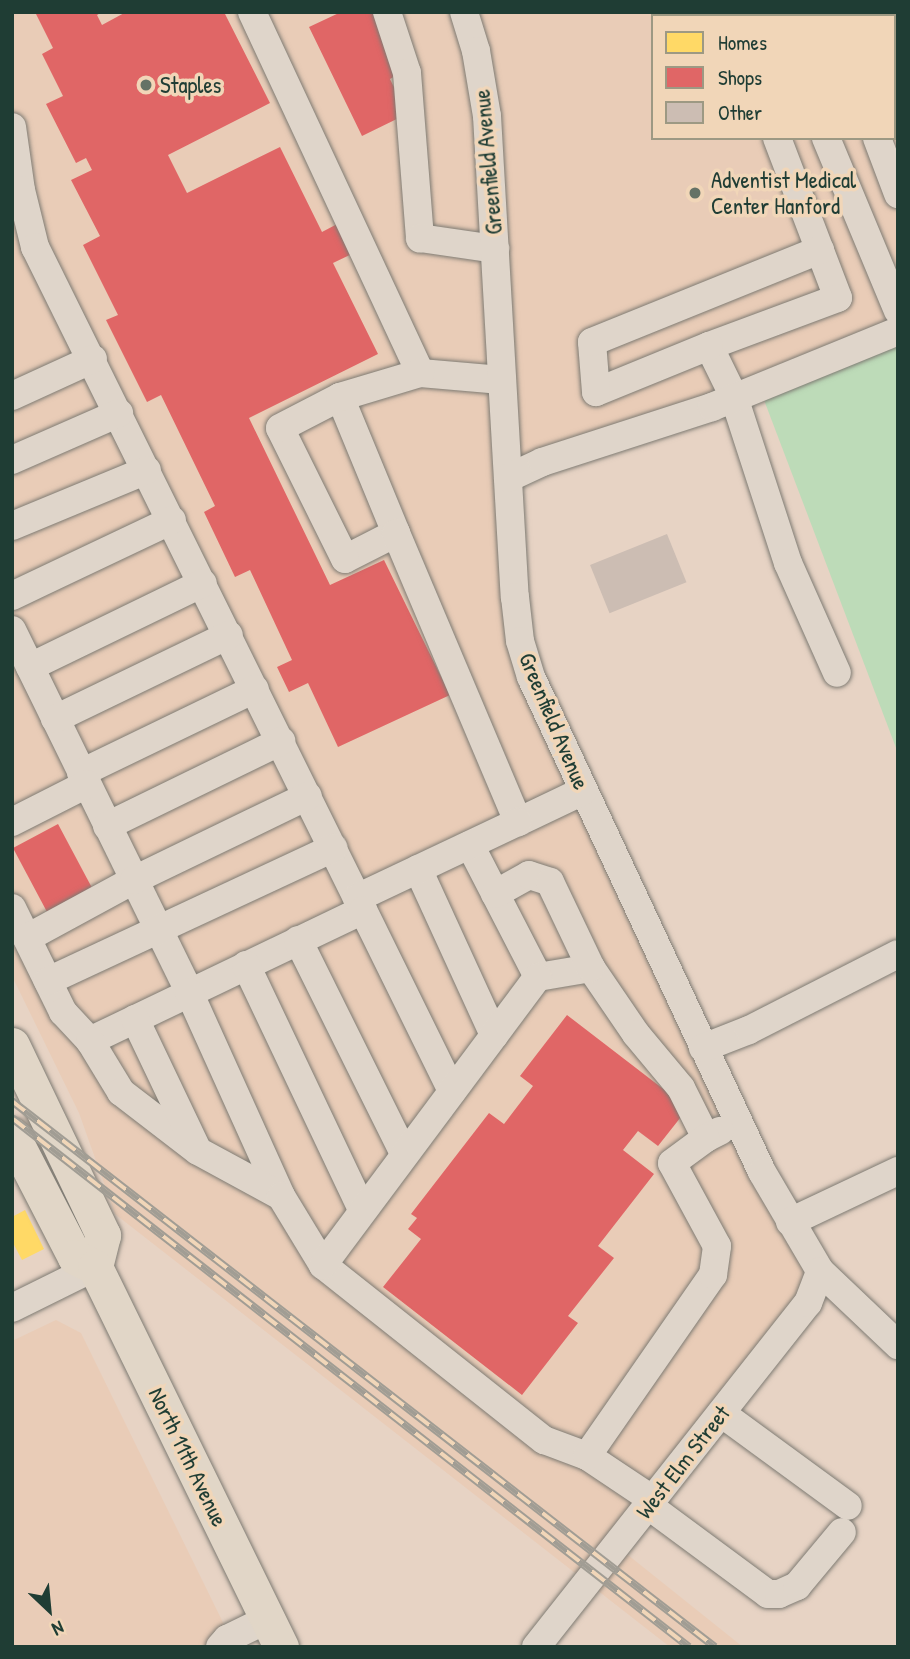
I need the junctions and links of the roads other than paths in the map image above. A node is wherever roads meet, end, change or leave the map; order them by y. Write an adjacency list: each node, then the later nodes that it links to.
1 (252, 12): 15 (street)
2 (387, 12): 9 (street)
3 (464, 12): 9 (street, Greenfield Avenue)
4 (12, 127): 14 (street)
5 (777, 140): 10 (street)
6 (828, 140): 11 (street)
7 (878, 140): 8 (street)
8 (898, 194)
9 (495, 249): 16 (street, Greenfield Avenue)
10 (820, 250): 13 (street); 13 (street)
11 (898, 311)
12 (898, 331): 19 (street)
13 (709, 346): 19 (street)
14 (93, 359): 17 (street); 20 (street)
15 (419, 373): 16 (street); 18 (street)
16 (502, 380): 23 (street, Greenfield Avenue)
17 (12, 397)
18 (340, 397): 26 (street); 26 (street)
19 (734, 397): 23 (street); 32 (street)
20 (119, 414): 21 (street); 22 (street)
21 (12, 460)
22 (147, 470): 24 (street); 25 (street)
23 (508, 478): 37 (street, Greenfield Avenue)
24 (172, 520): 27 (street); 28 (street)
25 (12, 526)
26 (396, 533): 40 (street)
27 (203, 583): 30 (street); 31 (street)
28 (12, 596)
29 (12, 630): 31 (street)
30 (229, 635): 33 (street); 34 (street)
31 (30, 667): 34 (street)
32 (836, 673)
33 (255, 689): 35 (street); 36 (street)
34 (55, 719): 36 (street)
35 (281, 741): 38 (street); 41 (street)
36 (84, 778): 39 (street); 41 (street)
37 (583, 791): 40 (street); 62 (street, Greenfield Avenue)
38 (308, 796): 43 (street); 45 (street)
39 (12, 822)
40 (518, 822): 42 (street)
41 (107, 826): 45 (street)
42 (470, 845): 44 (street); 46 (street)
43 (333, 848): 47 (street); 49 (street)
44 (418, 869): 47 (street); 59 (street)
45 (134, 880): 49 (street); 50 (street)
46 (495, 894): 54 (street); 55 (street)
47 (360, 904): 51 (street); 63 (street)
48 (12, 908): 50 (street)
49 (158, 929): 56 (street); 57 (street)
50 (27, 938): 56 (street)
51 (298, 940): 53 (street); 68 (street)
52 (898, 954): 62 (street)
53 (246, 965): 57 (street); 71 (street)
54 (591, 968): 55 (street); 66 (street)
55 (538, 977): 59 (street)
56 (48, 981): 60 (street)
57 (189, 992): 58 (street); 70 (street)
58 (135, 1019): 60 (street); 67 (street)
59 (495, 1035): 63 (street)
60 (90, 1041): 67 (street)
61 (12, 1045): 74 (main road)
62 (704, 1048): 64 (street, Greenfield Avenue)
63 (452, 1091): 68 (street)
64 (738, 1122): 66 (street); 72 (street, Greenfield Avenue)
65 (12, 1135): 74 (main road, North 11th Avenue)
66 (706, 1138): 79 (street)
67 (198, 1151): 70 (street)
68 (404, 1154): 71 (street)
69 (898, 1171): 72 (street)
70 (281, 1196): 73 (street)
71 (362, 1209): 73 (street)
72 (790, 1222): 75 (street, Greenfield Avenue)
73 (323, 1265): 79 (street)
74 (95, 1267): 76 (street); 81 (main road, North 11th Avenue)
75 (820, 1270): 77 (street, Greenfield Avenue); 78 (street, West Elm Street)
76 (12, 1308)
77 (898, 1345)
78 (721, 1413): 80 (street, West Elm Street); 80 (street)
79 (587, 1456): 80 (street)
80 (651, 1503): 83 (street, West Elm Street)
81 (274, 1633): 82 (street)
82 (220, 1647)
83 (536, 1647)

